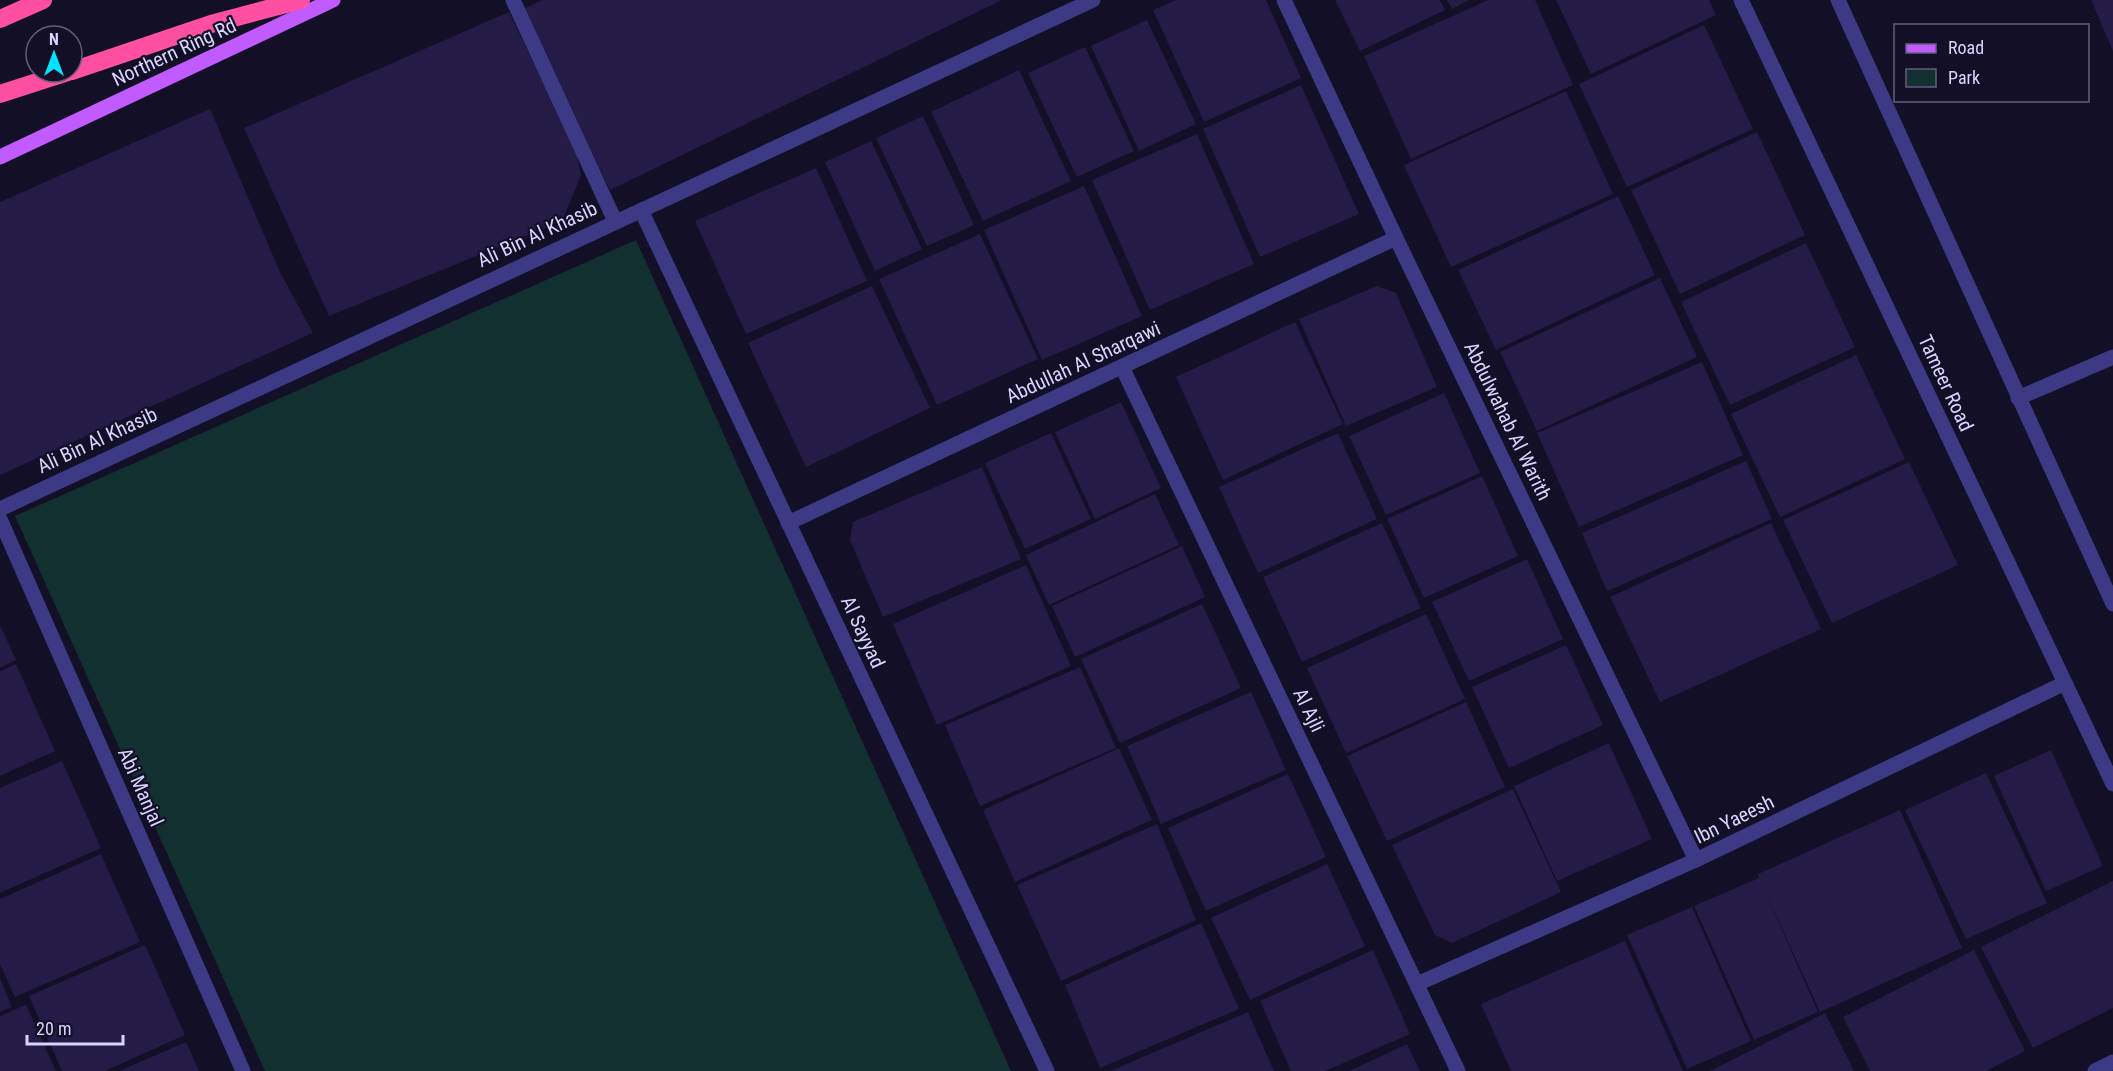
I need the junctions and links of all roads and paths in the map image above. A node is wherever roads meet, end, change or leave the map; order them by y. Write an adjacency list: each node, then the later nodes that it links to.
1 (43, 0): 9 (highway)
2 (301, 0): 10 (highway)
3 (333, 0): 13 (main road, Northern Ring Rd)
4 (513, 0): 15 (street)
5 (1093, 0): 14 (street, Ali Bin Al Khasib)
6 (1284, 0): 16 (street, Abdulwahab Al Warith)
7 (1742, 0): 24 (street, Tameer Road)
8 (1838, 0): 19 (street)
9 (0, 20)
10 (84, 66)
11 (31, 84): 12 (highway)
12 (0, 94)
13 (0, 157)
14 (641, 210): 15 (street, Ali Bin Al Khasib); 22 (street, Al Sayyad)
15 (615, 221): 20 (street, Ali Bin Al Khasib)
16 (1396, 238): 18 (street, Abdullah Al Sharqawi); 26 (street, Abdulwahab Al Warith)
17 (2113, 357): 19 (street)
18 (1122, 367): 22 (street, Abdullah Al Sharqawi); 27 (street, Al Ajli)
19 (2018, 398): 23 (street)
20 (0, 509)
21 (0, 519): 29 (street, Abi Manjal)
22 (788, 523): 30 (street, Al Sayyad)
23 (2113, 604)
24 (2065, 683): 25 (street, Tameer Road); 26 (street, Ibn Yaeesh)
25 (2113, 784)
26 (1696, 860): 27 (street, Ibn Yaeesh)
27 (1417, 984): 31 (street, Al Ajli)
28 (2113, 1062): 32 (street)
29 (243, 1071)
30 (1047, 1071)
31 (1458, 1071)
32 (2095, 1071)

